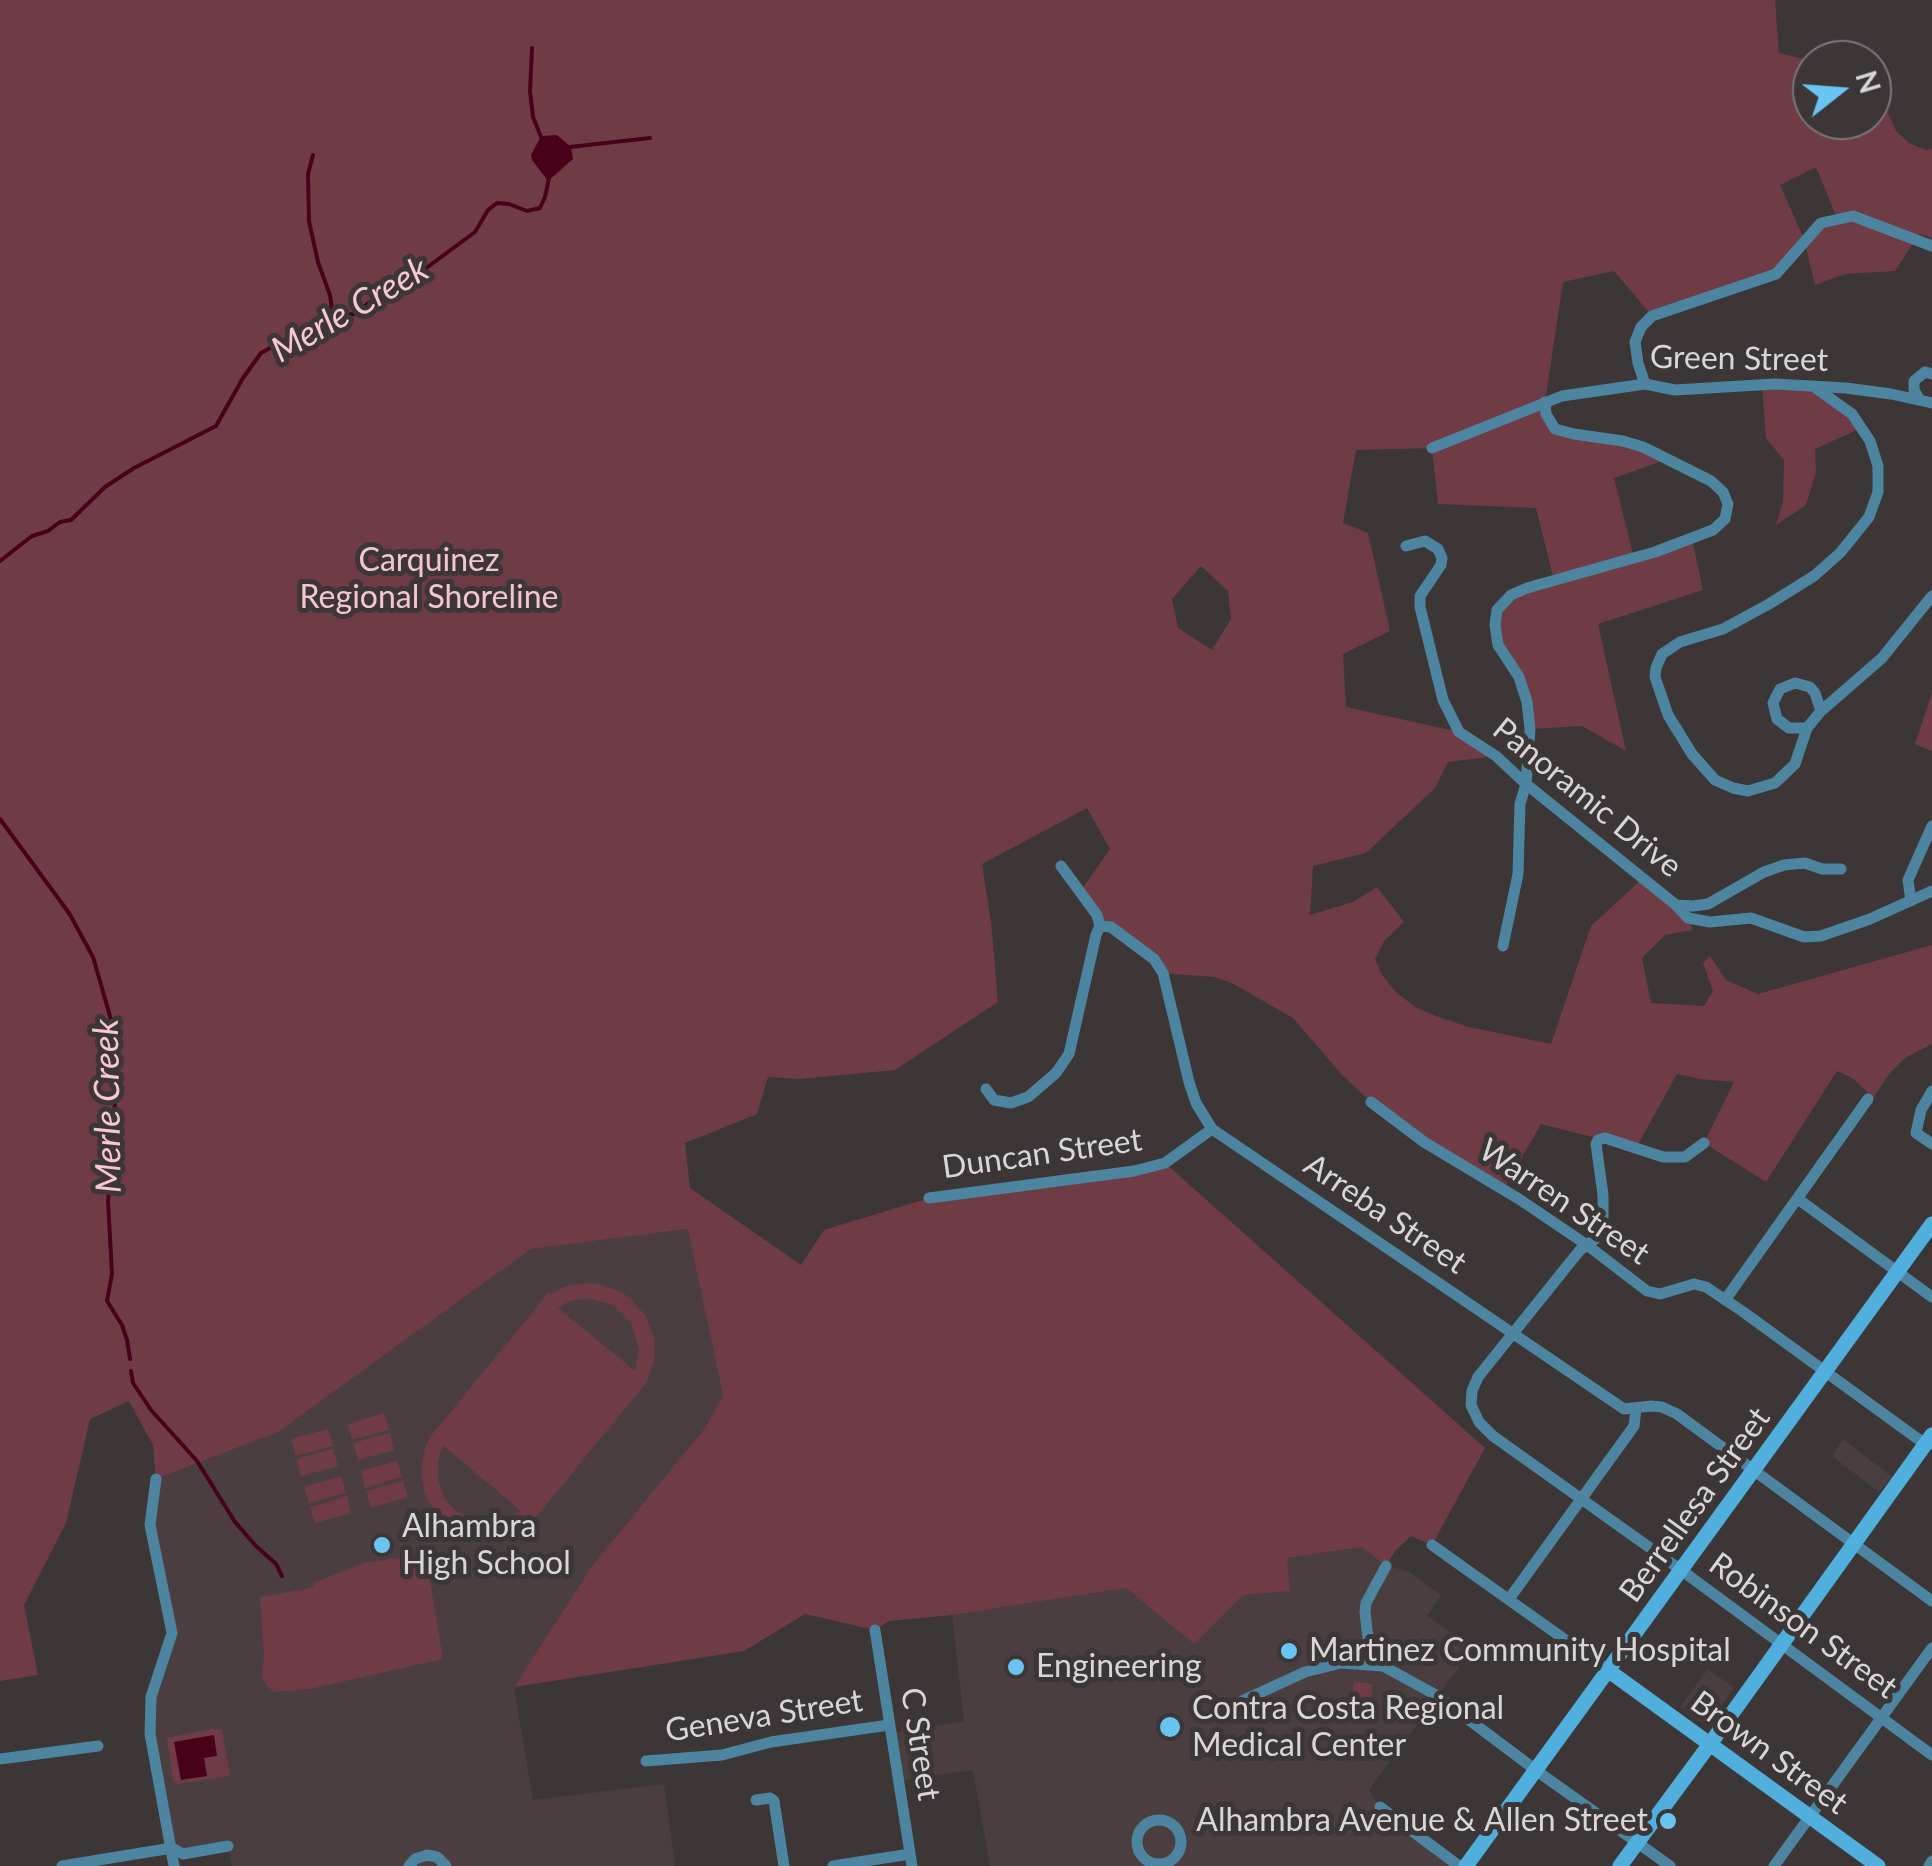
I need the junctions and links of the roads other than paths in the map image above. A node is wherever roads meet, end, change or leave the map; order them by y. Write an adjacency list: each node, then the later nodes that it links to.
1 (1932, 246): 3 (street)
2 (1932, 374): 5 (street)
3 (1645, 384): 4 (street, Green Street); 6 (street, Green Street)
4 (1813, 386): 5 (street, Green Street); 11 (street)
5 (1926, 401)
6 (1545, 402): 7 (street, Green Street); 12 (street)
7 (1432, 448)
8 (1406, 546): 13 (street, Panoramic Drive)
9 (1932, 596): 10 (street)
10 (1821, 711): 11 (street); 11 (street)
11 (1807, 728)
12 (1527, 761): 13 (street); 14 (street)
13 (1511, 769): 14 (street, Panoramic Drive)
14 (1526, 784): 20 (street, Panoramic Drive); 22 (street)
15 (1932, 826): 19 (street)
16 (1061, 866): 21 (street)
17 (1841, 868): 20 (street, Panoramic Drive)
18 (1932, 891): 19 (street)
19 (1911, 901): 20 (street)
20 (1676, 905)
21 (1100, 926): 23 (street); 27 (street, Arreba Street)
22 (1503, 946)
23 (986, 1089)
24 (1932, 1091): 29 (street)
25 (1868, 1099): 31 (street)
26 (1371, 1102): 33 (street, Warren Street)
27 (1212, 1129): 30 (street, Duncan Street); 37 (street, Arreba Street)
28 (1704, 1143): 33 (street)
29 (1932, 1144)
30 (929, 1198)
31 (1798, 1199): 34 (street); 36 (street)
32 (1932, 1224): 34 (main road, Berrellesa Street)
33 (1587, 1246): 36 (street, Warren Street); 37 (street, Robinson Street)
34 (1897, 1272): 35 (street); 38 (main road, Berrellesa Street)
35 (1932, 1297)
36 (1725, 1300): 38 (street, Warren Street)
37 (1511, 1334): 39 (street, Arreba Street); 43 (street, Robinson Street)
38 (1824, 1372): 40 (street, Warren Street); 41 (main road, Berrellesa Street)
39 (1636, 1409): 41 (street, Arreba Street); 43 (street)
40 (1930, 1441): 44 (main road)
41 (1754, 1472): 44 (street, Arreba Street); 47 (main road, Berrellesa Street)
42 (156, 1479): 69 (street)
43 (1582, 1499): 47 (street, Robinson Street); 48 (street)
44 (1854, 1544): 49 (street, Arreba Street); 51 (main road)
45 (1432, 1545): 48 (street, Brown Street)
46 (1386, 1566): 53 (street)
47 (1682, 1570): 51 (street, Robinson Street); 54 (main road, Berrellesa Street)
48 (1509, 1599): 54 (street, Brown Street)
49 (1932, 1601)
50 (875, 1630): 57 (street, C Street)
51 (1782, 1645): 56 (street, Robinson Street); 58 (main road)
52 (1932, 1648): 56 (street)
53 (1383, 1666): 55 (street); 63 (street)
54 (1608, 1671): 58 (main road, Brown Street); 63 (main road, Berrellesa Street)
55 (1242, 1701)
56 (1882, 1718): 60 (street, Robinson Street); 66 (street)
57 (890, 1725): 62 (street, Geneva Street); 70 (street, C Street)
58 (1710, 1744): 66 (main road, Brown Street); 67 (main road)
59 (98, 1746): 61 (street)
60 (1932, 1755)
61 (0, 1759)
62 (646, 1761)
63 (1537, 1771): 67 (street); 77 (main road, Berrellesa Street)
64 (756, 1800): 75 (street)
65 (1380, 1807): 77 (street)
66 (1809, 1817): 80 (street); 81 (main road, Brown Street)
67 (1638, 1842): 78 (main road); 79 (street)
68 (228, 1846): 69 (street)
69 (172, 1848): 71 (street); 72 (street)
70 (911, 1860): 76 (street)
71 (62, 1866)
72 (174, 1866)
73 (408, 1866): 74 (street)
74 (446, 1866)
75 (784, 1866)
76 (833, 1866)
77 (1463, 1866)
78 (1620, 1866)
79 (1670, 1866)
80 (1774, 1866)
81 (1878, 1866)

